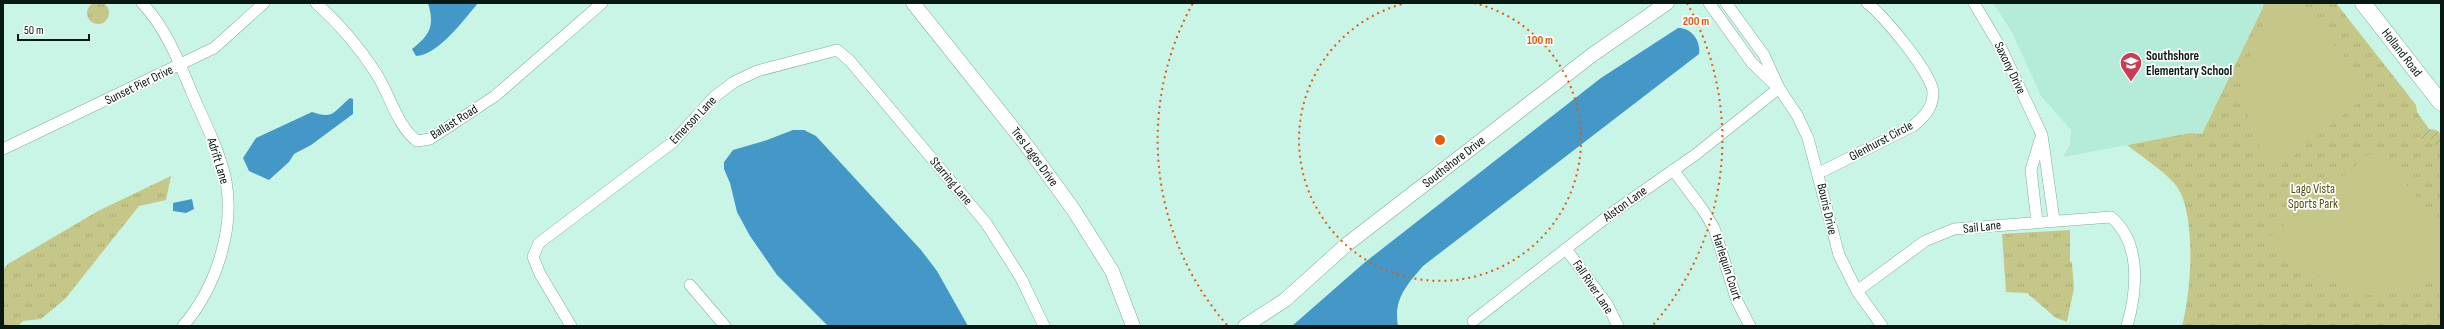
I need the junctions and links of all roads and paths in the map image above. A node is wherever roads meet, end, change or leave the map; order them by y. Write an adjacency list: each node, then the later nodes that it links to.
1 (142, 3): 15 (street, Adrift Lane)
2 (264, 3): 15 (street, Sunset Pier Drive)
3 (316, 3): 4 (street, Ballast Road)
4 (602, 3)
5 (913, 3): 34 (street, Tres Lagos Drive)
6 (1667, 3): 35 (street, Southshore Drive)
7 (1710, 3): 14 (street, Bouris Drive)
8 (1726, 3): 12 (street, Bouris Drive)
9 (1867, 3): 21 (street, Glenhurst Circle)
10 (1974, 3): 18 (street, Saxony Drive)
11 (2363, 3): 17 (main road, Holland Road)
12 (1756, 44): 14 (street); 16 (street, Bouris Drive)
13 (837, 50): 31 (street, Emerson Lane); 33 (street, Starring Lane)
14 (1745, 52): 16 (street, Bouris Drive)
15 (180, 65): 19 (street, Sunset Pier Drive); 30 (street, Adrift Lane)
16 (1779, 88): 20 (street, Alston Lane); 21 (street, Bouris Drive)
17 (2441, 103)
18 (2042, 135): 22 (street, Saxony Drive); 23 (street)
19 (3, 149)
20 (1673, 170): 26 (street, Alston Lane); 37 (street, Harlequin Court)
21 (1819, 173): 28 (street, Bouris Drive)
22 (2049, 184): 23 (street); 24 (street, Saxony Drive)
23 (2033, 185): 25 (street)
24 (2054, 220): 25 (street, Sail Lane); 39 (street, Sail Lane)
25 (2037, 222): 28 (street, Sail Lane)
26 (1566, 249): 29 (street, Alston Lane); 36 (street, Fall River Lane)
27 (690, 285): 32 (street)
28 (1857, 291): 38 (street, Bouris Drive)
29 (1473, 321)
30 (183, 326)
31 (571, 326)
32 (725, 326)
33 (1044, 326)
34 (1133, 326)
35 (1245, 326)
36 (1618, 326)
37 (1750, 326)
38 (1882, 326)
39 (2127, 326)

